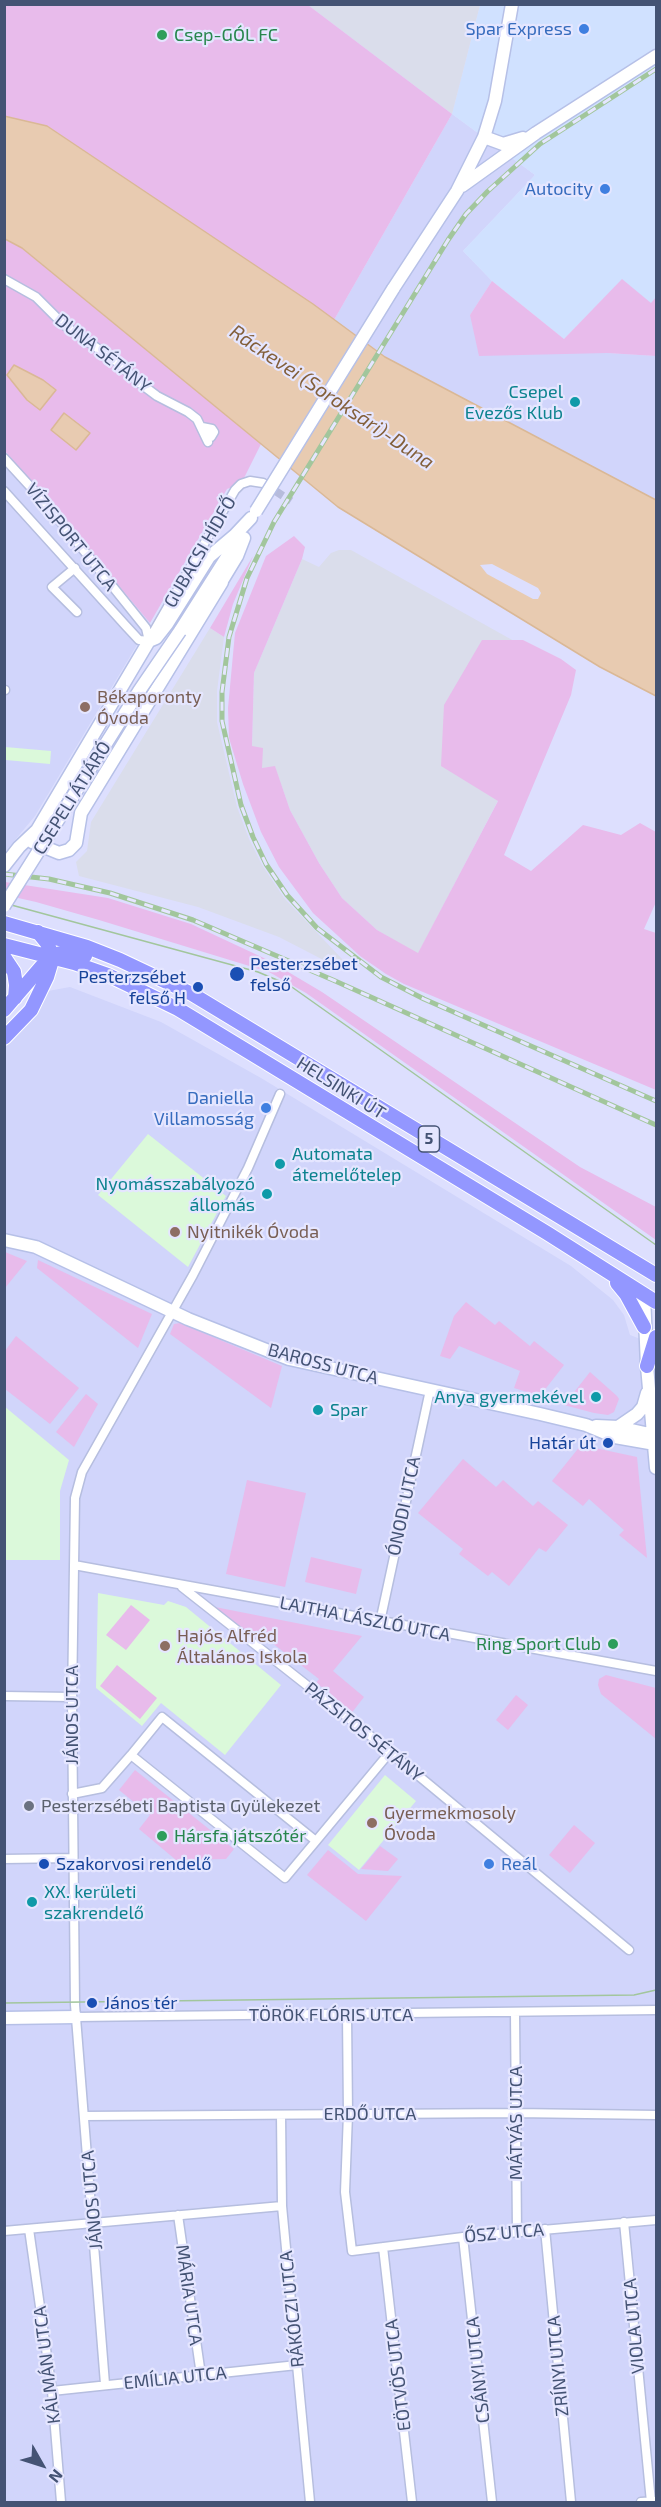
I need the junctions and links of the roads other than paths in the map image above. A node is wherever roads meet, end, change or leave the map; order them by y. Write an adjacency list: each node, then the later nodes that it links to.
1 (512, 4): 4 (main road)
2 (657, 56): 3 (main road)
3 (536, 133): 4 (main road); 5 (main road)
4 (484, 137): 5 (main road)
5 (456, 191): 11 (main road, bridge)
6 (4, 279): 7 (street, DUNA SÉTÁNY)
7 (205, 435)
8 (4, 458): 15 (street, VÍZISPORT UTCA)
9 (262, 483): 18 (street, GUBACSI HÍDFŐ)
10 (4, 491): 12 (street, VÍZISPORT UTCA)
11 (254, 514): 13 (main road, CSEPELI ÁTJÁRÓ); 17 (main road, CSEPELI ÁTJÁRÓ); 18 (main road)
12 (75, 568): 14 (street, VÍZISPORT UTCA); 16 (street, VÍZISPORT UTCA)
13 (222, 582): 17 (main road, CSEPELI ÁTJÁRÓ); 19 (main road)
14 (77, 612)
15 (137, 617): 16 (street); 18 (street, VÍZISPORT UTCA)
16 (126, 626): 18 (street, VÍZISPORT UTCA)
17 (180, 631): 21 (main road, CSEPELI ÁTJÁRÓ, bridge)
18 (149, 641): 19 (main road)
19 (28, 840): 20 (main road)
20 (4, 866)
21 (4, 906)
22 (7, 922): 23 (main road, HELSINKI ÚT / 5)
23 (38, 932): 26 (main road); 29 (main road, HELSINKI ÚT / 5)
24 (4, 945): 26 (main road, HELSINKI ÚT / 5)
25 (4, 957): 30 (main road)
26 (53, 957): 27 (main road, HELSINKI ÚT / 5); 28 (main road); 29 (main road); 30 (main road)
27 (74, 963): 28 (main road); 36 (main road, HELSINKI ÚT / 5)
28 (47, 977): 32 (main road)
29 (166, 981): 35 (main road, HELSINKI ÚT / 5)
30 (15, 998): 31 (main road)
31 (4, 1010)
32 (4, 1038)
33 (280, 1094): 40 (street, JÁNOS UTCA)
34 (4, 1240): 40 (main road, BAROSS UTCA)
35 (625, 1257): 37 (main road, 5); 38 (main road)
36 (605, 1270): 38 (main road, HELSINKI ÚT / 5); 41 (main road)
37 (657, 1275)
38 (650, 1292): 39 (main road, 5); 41 (main road)
39 (657, 1302)
40 (172, 1312): 45 (main road, BAROSS UTCA); 50 (street, JÁNOS UTCA)
41 (644, 1328): 43 (main road)
42 (657, 1337): 43 (main road)
43 (647, 1366): 44 (main road)
44 (649, 1387): 47 (main road); 48 (main road)
45 (430, 1390): 46 (main road, BAROSS UTCA); 52 (street, ÓNODI UTCA)
46 (586, 1425): 47 (main road, BAROSS UTCA); 48 (main road, BAROSS UTCA)
47 (618, 1427): 48 (main road, BAROSS UTCA)
48 (655, 1439): 49 (main road)
49 (657, 1468)
50 (74, 1565): 51 (street, LAJTHA LÁSZLÓ UTCA); 55 (street, JÁNOS UTCA)
51 (180, 1585): 52 (street, LAJTHA LÁSZLÓ UTCA); 56 (street, PÁZSITOS SÉTÁNY)
52 (380, 1622): 53 (street, LAJTHA LÁSZLÓ UTCA)
53 (657, 1671)
54 (4, 1696): 55 (street)
55 (72, 1697): 58 (street, JÁNOS UTCA)
56 (390, 1752): 59 (street); 62 (street, PÁZSITOS SÉTÁNY)
57 (131, 1755): 58 (street); 59 (street); 59 (street)
58 (72, 1794): 60 (street, JÁNOS UTCA)
59 (316, 1841)
60 (72, 1858): 61 (street); 66 (street, JÁNOS UTCA)
61 (4, 1859)
62 (629, 1950)
63 (657, 2010): 64 (street, TÖRÖK FLÓRIS UTCA)
64 (515, 2013): 65 (street, TÖRÖK FLÓRIS UTCA); 68 (street, MÁTYÁS UTCA)
65 (347, 2015): 66 (street, TÖRÖK FLÓRIS UTCA); 69 (street)
66 (76, 2017): 67 (main road, TÖRÖK FLÓRIS UTCA); 72 (street, JÁNOS UTCA)
67 (4, 2018)
68 (516, 2113): 69 (street, ERDŐ UTCA); 71 (street, ERDŐ UTCA); 81 (street, MÁTYÁS UTCA)
69 (348, 2114): 70 (street, ERDŐ UTCA); 83 (street, ŐSZ UTCA)
70 (281, 2115): 72 (street, ERDŐ UTCA); 73 (street, RÁKÓCZI UTCA)
71 (657, 2115)
72 (84, 2116): 77 (street, JÁNOS UTCA)
73 (282, 2206): 74 (street); 84 (street, RÁKÓCZI UTCA)
74 (178, 2216): 77 (street); 85 (street, MÁRIA UTCA)
75 (657, 2220): 76 (street, ŐSZ UTCA)
76 (624, 2222): 79 (street, ŐSZ UTCA); 93 (street, VIOLA UTCA)
77 (94, 2223): 78 (street); 86 (street, JÁNOS UTCA)
78 (29, 2229): 80 (street); 87 (street, KÁLMÁN UTCA)
79 (545, 2229): 81 (street, ŐSZ UTCA); 92 (street, ZRÍNYI UTCA)
80 (4, 2231)
81 (516, 2232): 82 (street, ŐSZ UTCA)
82 (463, 2237): 83 (street, ŐSZ UTCA); 91 (street, CSÁNYI UTCA)
83 (383, 2247): 90 (street, EÖTVÖS UTCA)
84 (297, 2365): 85 (street, EMÍLIA UTCA); 89 (street, RÁKÓCZI UTCA)
85 (201, 2375): 86 (street, EMÍLIA UTCA)
86 (105, 2384): 87 (street, EMÍLIA UTCA)
87 (52, 2391): 88 (street, KÁLMÁN UTCA)
88 (61, 2502)
89 (310, 2502)
90 (412, 2502)
91 (492, 2502)
92 (571, 2502)
93 (649, 2502)

